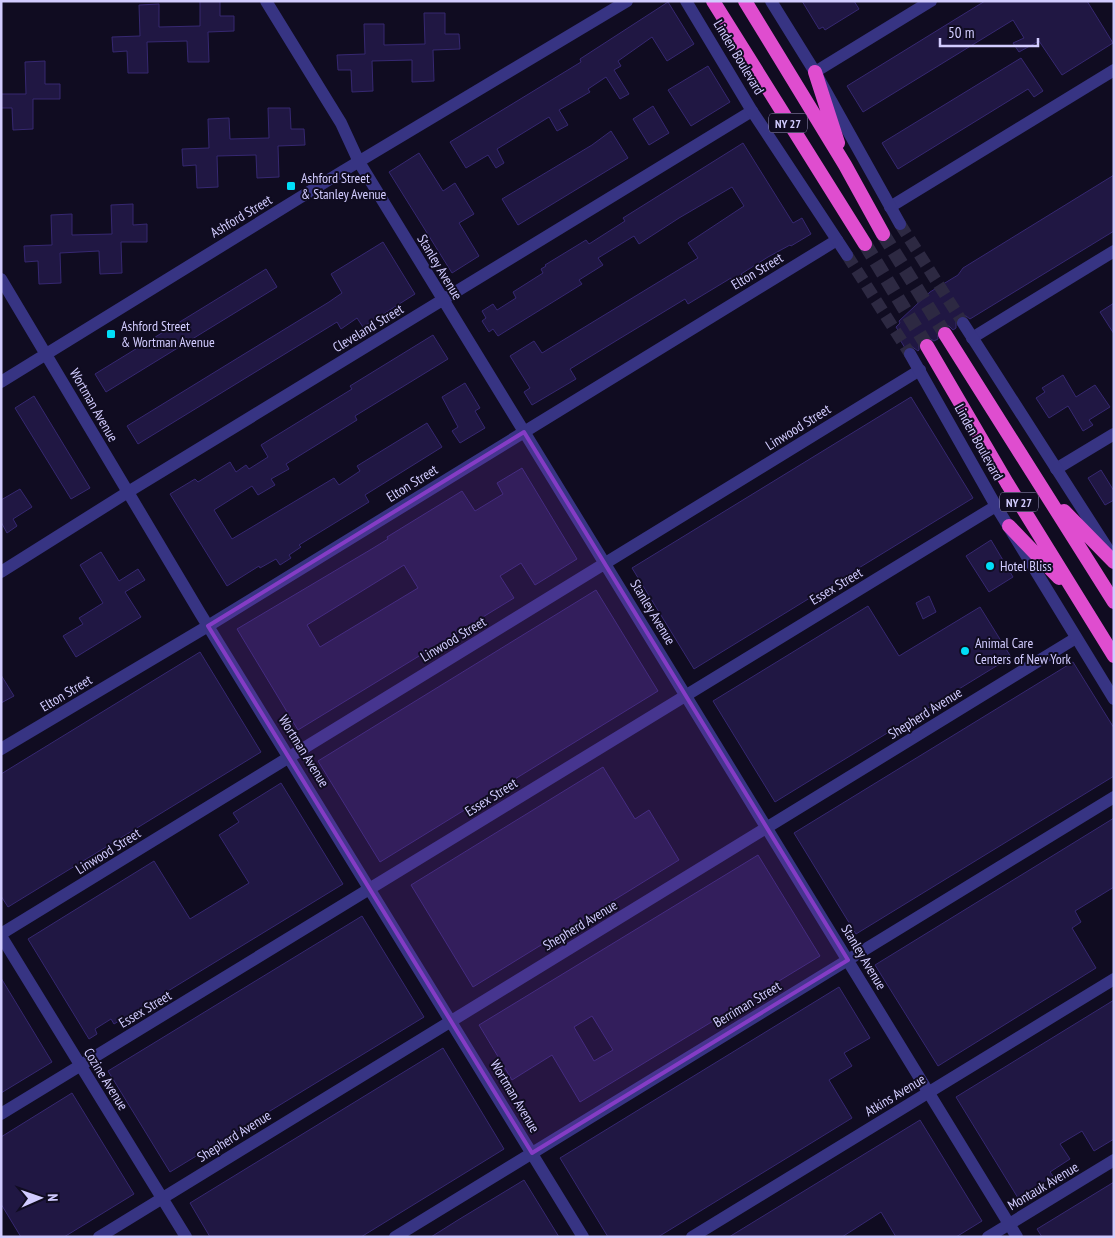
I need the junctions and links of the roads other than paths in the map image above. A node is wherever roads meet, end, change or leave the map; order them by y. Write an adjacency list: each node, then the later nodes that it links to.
1 (266, 1): 11 (street, Stanley Avenue)
2 (627, 1): 11 (street, Ashford Street)
3 (686, 1): 10 (street, Linden Boulevard)
4 (713, 1): 17 (highway, Linden Boulevard / NY 27)
5 (745, 1): 12 (highway, NY 27)
6 (771, 1): 9 (street)
7 (931, 1): 9 (street)
8 (1114, 70): 13 (street)
9 (815, 72): 12 (highway); 13 (street)
10 (752, 111): 16 (street, Linden Boulevard); 21 (street, Cleveland Street)
11 (359, 162): 21 (street, Stanley Avenue); 26 (street, Ashford Street)
12 (845, 165): 15 (highway, NY 27)
13 (890, 207): 14 (street)
14 (900, 224)
15 (882, 234)
16 (837, 240): 19 (street, Linden Boulevard); 30 (street, Elton Street)
17 (865, 244)
18 (1114, 251): 24 (street)
19 (847, 255)
20 (1, 280): 26 (street, Wortman Avenue)
21 (443, 300): 30 (street, Stanley Avenue); 34 (street, Cleveland Street)
22 (963, 324): 24 (street)
23 (945, 334): 33 (highway, Linden Boulevard / NY 27)
24 (972, 338): 32 (street)
25 (927, 346): 41 (highway, Linden Boulevard / NY 27)
26 (47, 353): 29 (street, Ashford Street); 34 (street, Wortman Avenue)
27 (910, 354): 28 (street, Linden Boulevard)
28 (920, 370): 35 (street, Linden Boulevard); 39 (street, Linwood Street)
29 (1, 382)
30 (524, 432): 39 (street, Stanley Avenue); 43 (street, Elton Street)
31 (1114, 434): 32 (street)
32 (1056, 469): 37 (street)
33 (1044, 490): 38 (highway); 42 (highway, Linden Boulevard / NY 27)
34 (128, 492): 40 (street, Cleveland Street); 43 (street, Wortman Avenue)
35 (996, 506): 36 (street, Linden Boulevard); 46 (street, Essex Street)
36 (1009, 526): 41 (highway); 44 (street, Linden Boulevard)
37 (1114, 558)
38 (1114, 562)
39 (605, 563): 46 (street, Stanley Avenue); 49 (street, Linwood Street)
40 (1, 572)
41 (1078, 597): 45 (highway, Linden Boulevard / NY 27)
42 (1114, 602)
43 (208, 626): 48 (street, Elton Street); 49 (street, Wortman Avenue)
44 (1076, 638): 47 (street, Linden Boulevard); 51 (street, Shepherd Avenue)
45 (1114, 656)
46 (686, 695): 51 (street, Stanley Avenue); 52 (street, Essex Street)
47 (1114, 699)
48 (1, 749)
49 (290, 757): 52 (street, Wortman Avenue); 53 (street, Linwood Street)
50 (1114, 797): 54 (street, Berriman Street)
51 (767, 828): 54 (street, Stanley Avenue); 56 (street, Shepherd Avenue)
52 (370, 889): 56 (street, Wortman Avenue); 57 (street, Essex Street)
53 (1, 935): 57 (street, Cozine Avenue)
54 (848, 960): 58 (street, Stanley Avenue); 60 (street, Berriman Street)
55 (1114, 979): 58 (street, Atkins Avenue)
56 (452, 1020): 60 (street, Wortman Avenue); 62 (street, Shepherd Avenue)
57 (81, 1066): 59 (street, Essex Street); 62 (street, Cozine Avenue)
58 (928, 1092): 63 (street, Stanley Avenue); 68 (street, Atkins Avenue)
59 (1, 1114)
60 (532, 1153): 66 (street, Berriman Street); 67 (street, Wortman Avenue)
61 (1114, 1160): 63 (street, Montauk Avenue)
62 (163, 1198): 64 (street, Shepherd Avenue); 65 (street, Cozine Avenue)
63 (1009, 1224): 69 (street, Montauk Avenue); 70 (street, Stanley Avenue)
64 (99, 1237)
65 (186, 1237)
66 (396, 1237)
67 (584, 1237)
68 (692, 1237)
69 (988, 1237)
70 (1017, 1237)

